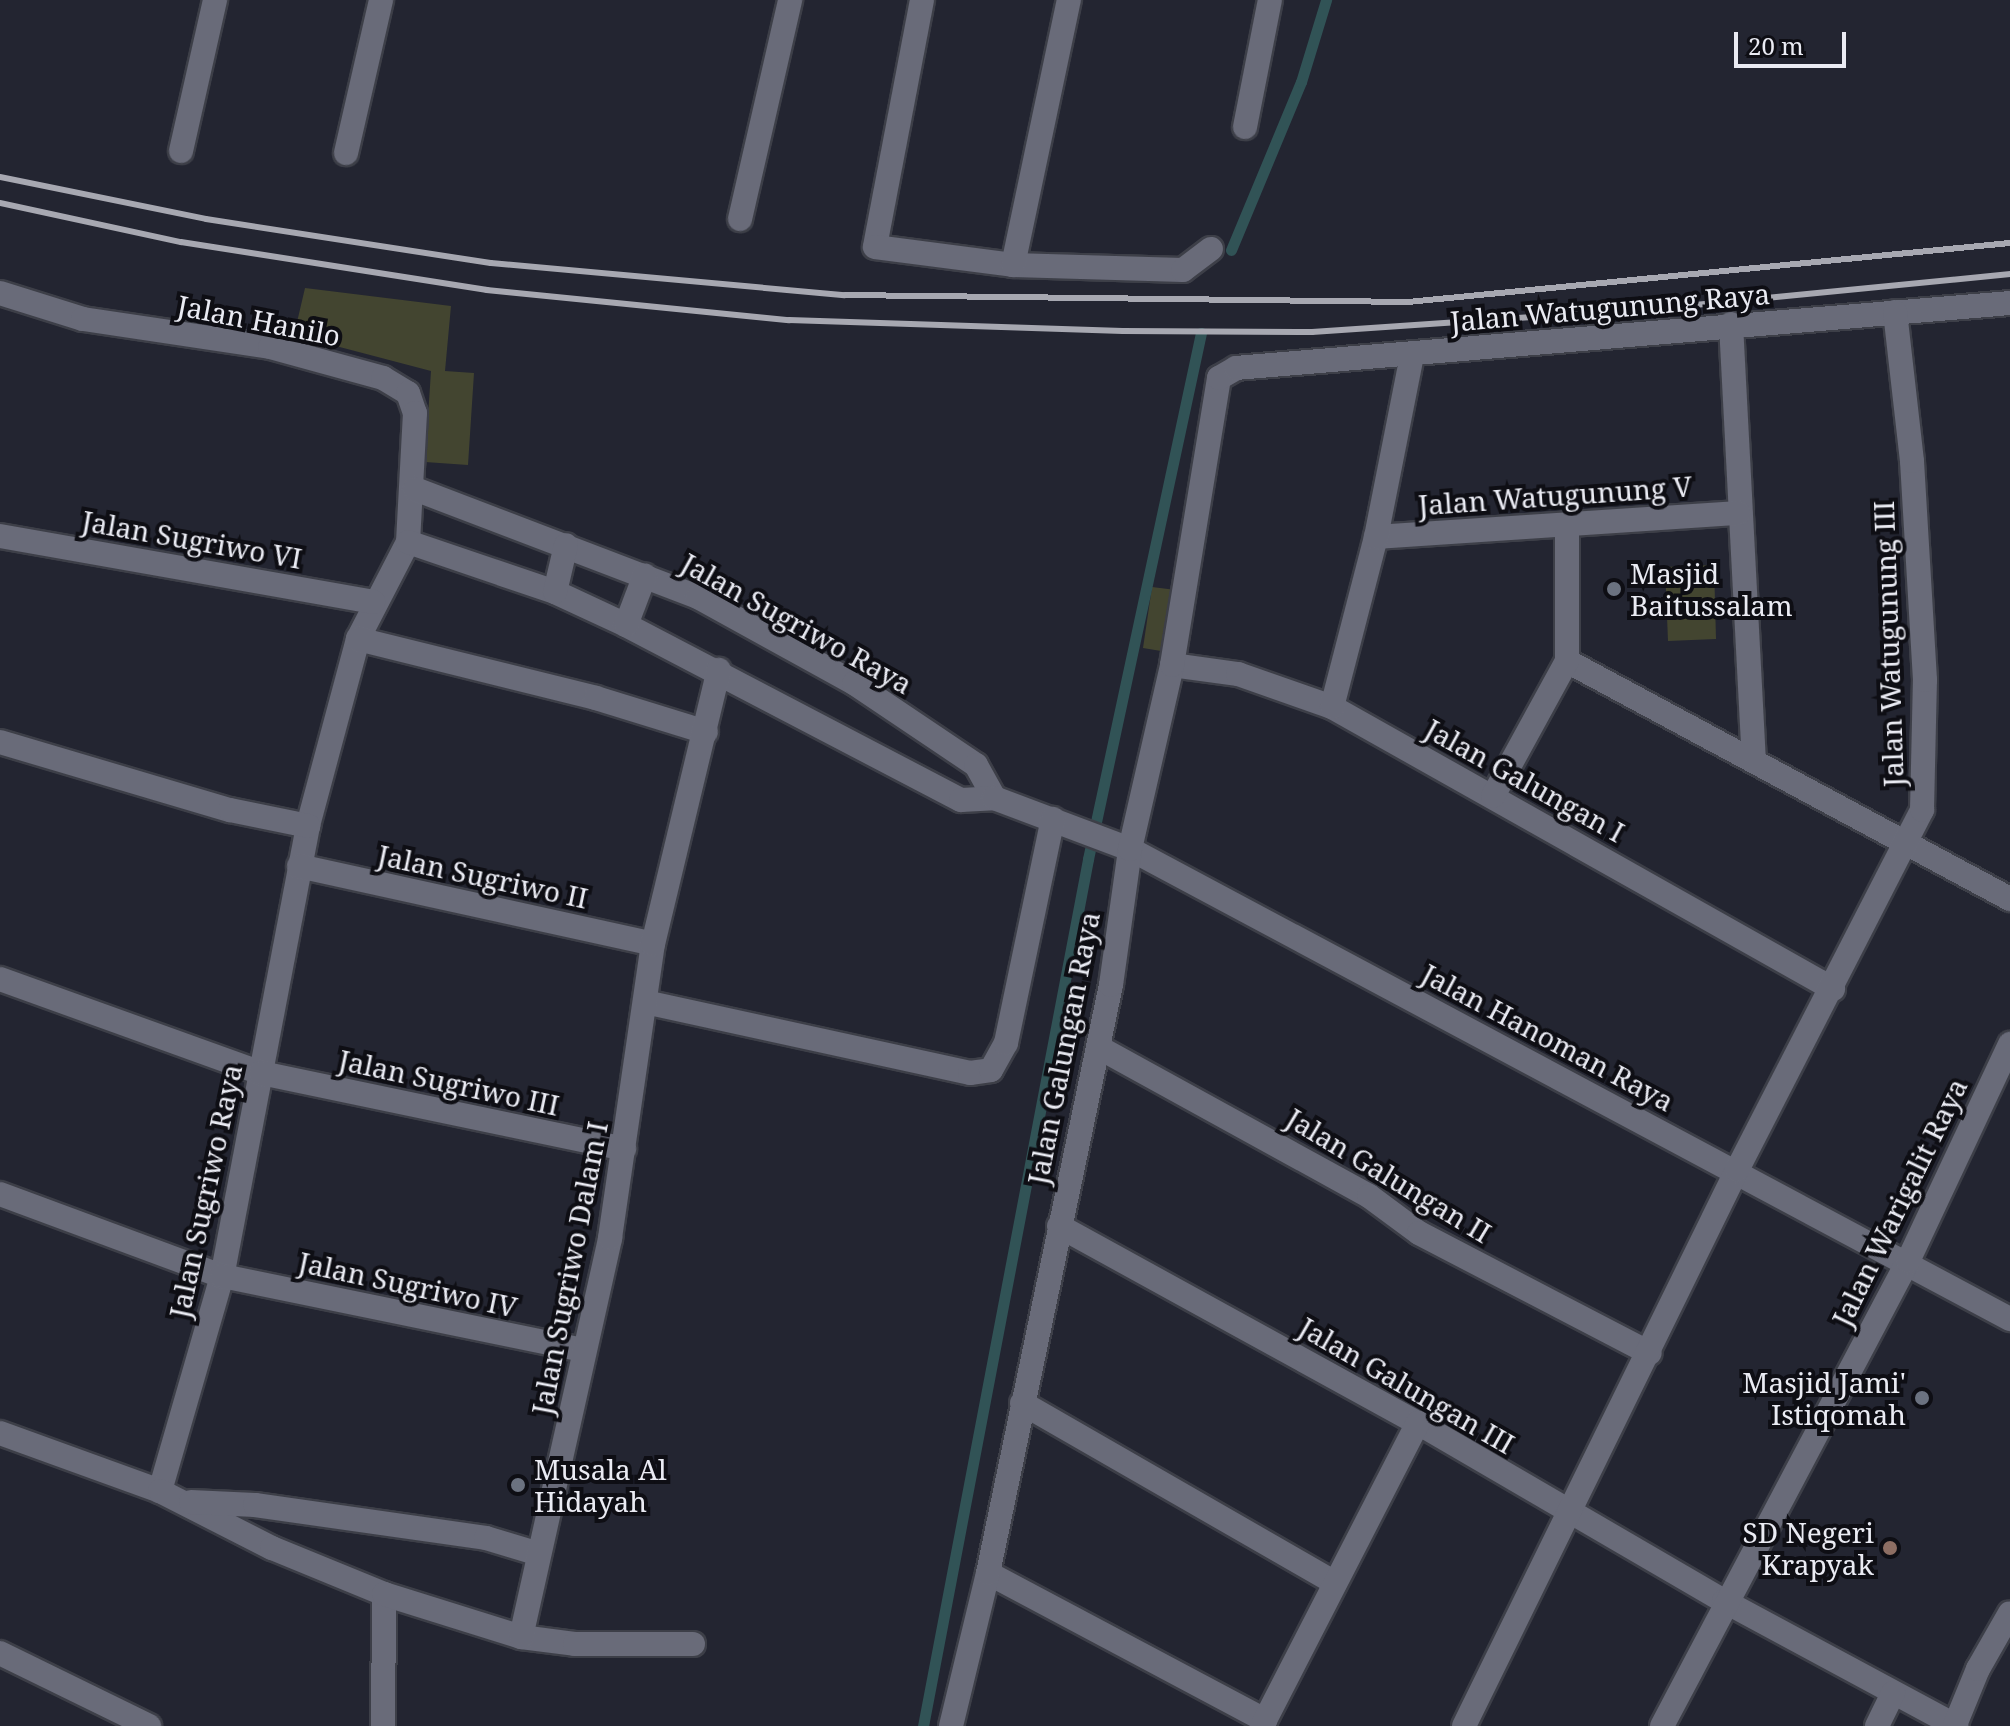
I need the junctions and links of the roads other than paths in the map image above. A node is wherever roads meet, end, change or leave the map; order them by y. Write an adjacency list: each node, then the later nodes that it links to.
1 (215, 0): 8 (street)
2 (381, 0): 9 (street)
3 (790, 0): 10 (street)
4 (922, 0): 12 (street)
5 (1069, 0): 12 (street)
6 (1270, 0): 7 (street)
7 (1245, 127)
8 (181, 151)
9 (346, 153)
10 (740, 219)
11 (1211, 249): 12 (street)
12 (1013, 265)
13 (0, 293): 19 (street, Jalan Hanilo)
14 (2010, 303): 15 (street, Jalan Watugunung Raya)
15 (1895, 312): 16 (street, Jalan Watugunung Raya); 43 (street, Jalan Watugunung III)
16 (1731, 324): 17 (street, Jalan Watugunung Raya); 20 (street)
17 (1412, 356): 18 (street, Jalan Watugunung Raya); 23 (street, Jalan Watugunung V)
18 (1219, 378): 32 (street, Jalan Galungan Raya)
19 (415, 489): 24 (street, Jalan Sugriwo Raya); 25 (street, Jalan Sugriwo Raya)
20 (1738, 513): 21 (street, Jalan Watugunung V); 37 (street)
21 (1567, 525): 23 (street, Jalan Watugunung V); 31 (street)
22 (0, 536): 28 (street, Jalan Sugriwo VI)
23 (1376, 537): 34 (street, Jalan Watugunung V)
24 (408, 542): 27 (street); 28 (street, Jalan Sugriwo Raya)
25 (566, 545): 26 (street, Jalan Sugriwo Raya); 27 (street)
26 (645, 575): 29 (street); 39 (street, Jalan Sugriwo Raya)
27 (555, 592): 29 (street)
28 (373, 602): 30 (street, Jalan Sugriwo Raya)
29 (626, 625): 33 (street)
30 (358, 639): 35 (street); 41 (street, Jalan Sugriwo Raya)
31 (1567, 661): 37 (street); 38 (street)
32 (1172, 665): 34 (street, Jalan Galungan I); 42 (street, Jalan Galungan Raya)
33 (719, 670): 35 (street, Jalan Sugriwo Dalam I); 39 (street)
34 (1332, 707): 38 (street, Jalan Galungan I)
35 (706, 732): 46 (street, Jalan Sugriwo Dalam I)
36 (0, 742): 41 (street)
37 (1754, 758): 43 (street)
38 (1493, 796): 48 (street, Jalan Galungan I)
39 (994, 798): 40 (street)
40 (1056, 820): 42 (street, Jalan Hanoman Raya); 49 (street)
41 (308, 826): 44 (street, Jalan Sugriwo Raya)
42 (1124, 846): 51 (street, Jalan Galungan Raya); 54 (street, Jalan Hanoman Raya)
43 (1907, 846): 45 (street); 48 (street, Jalan Watugunung III)
44 (299, 866): 46 (street, Jalan Sugriwo II); 52 (street, Jalan Sugriwo Raya)
45 (2010, 899)
46 (653, 944): 49 (street, Jalan Sugriwo Dalam I)
47 (0, 979): 52 (street, Jalan Sugriwo III)
48 (1833, 989): 54 (street, Jalan Watugunung III)
49 (645, 1002): 53 (street, Jalan Sugriwo Dalam I)
50 (2010, 1044): 57 (street, Jalan Warigalit Raya)
51 (1098, 1047): 56 (street, Jalan Galungan Raya); 61 (street, Jalan Galungan II)
52 (261, 1073): 53 (street, Jalan Sugriwo III); 58 (street, Jalan Sugriwo Raya)
53 (624, 1149): 60 (street, Jalan Sugriwo Dalam I)
54 (1737, 1170): 57 (street, Jalan Hanoman Raya); 61 (street)
55 (0, 1194): 58 (street, Jalan Sugriwo IV)
56 (1059, 1226): 62 (street, Jalan Galungan Raya); 63 (street, Jalan Galungan III)
57 (1908, 1261): 59 (street, Jalan Hanoman Raya); 71 (street, Jalan Warigalit Raya)
58 (222, 1276): 60 (street, Jalan Sugriwo IV); 65 (street, Jalan Sugriwo Raya)
59 (2010, 1319)
60 (583, 1350): 67 (street, Jalan Sugriwo Dalam I)
61 (1650, 1353): 66 (street)
62 (1022, 1403): 68 (street, Jalan Galungan Raya); 69 (street)
63 (1418, 1423): 66 (street, Jalan Galungan III); 69 (street)
64 (0, 1433): 65 (street)
65 (170, 1496): 67 (street); 70 (street)
66 (1567, 1513): 71 (street, Jalan Galungan III); 82 (street)
67 (536, 1553): 73 (street, Jalan Sugriwo Dalam I)
68 (988, 1573): 78 (street); 81 (street, Jalan Galungan Raya)
69 (1335, 1583): 78 (street)
70 (384, 1594): 73 (street); 80 (street)
71 (1724, 1601): 76 (street, Jalan Galungan III); 83 (street, Jalan Warigalit Raya)
72 (2010, 1613): 85 (street)
73 (521, 1637): 74 (street)
74 (693, 1644)
75 (0, 1653): 77 (street)
76 (1893, 1693): 84 (street); 85 (street, Jalan Galungan III)
77 (103, 1715): 79 (street)
78 (1263, 1723)
79 (149, 1726)
80 (383, 1726)
81 (951, 1726)
82 (1464, 1726)
83 (1662, 1726)
84 (1877, 1726)
85 (1956, 1726)

